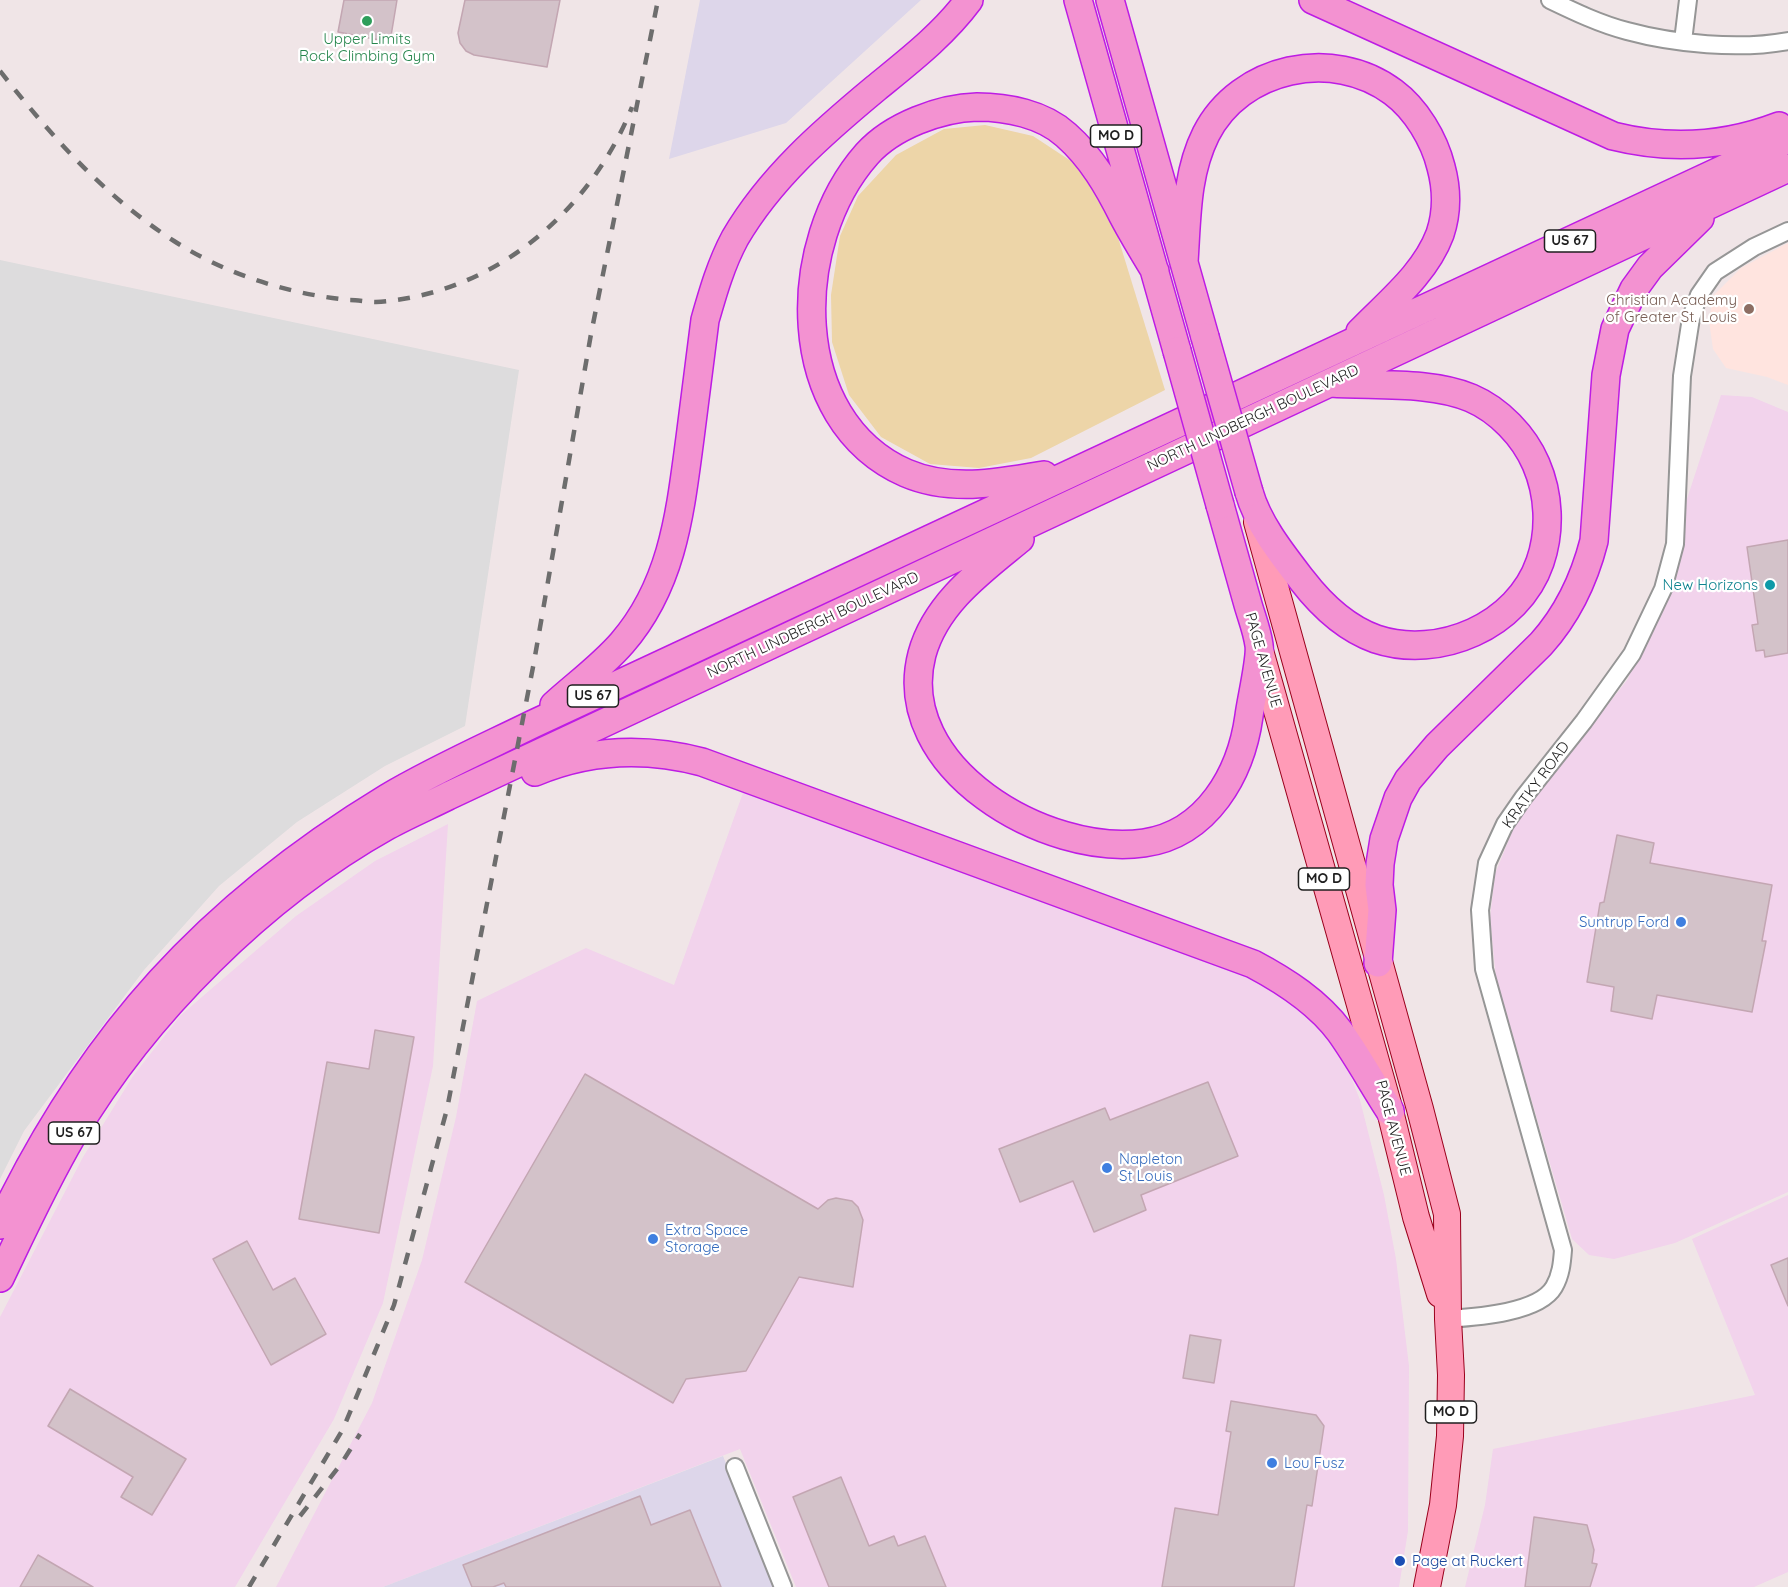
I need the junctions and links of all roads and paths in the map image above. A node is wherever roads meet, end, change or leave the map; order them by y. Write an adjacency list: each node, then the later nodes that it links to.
1 (969, 0): 22 (highway)
2 (1078, 0): 15 (highway, PAGE AVENUE / MO D)
3 (1110, 0): 14 (highway, PAGE AVENUE / MO D)
4 (1313, 0): 9 (highway)
5 (1550, 0): 8 (street)
6 (1688, 0): 8 (street)
7 (1788, 41): 8 (street)
8 (1683, 42)
9 (1788, 121)
10 (1788, 139): 16 (highway, NORTH LINDBERGH BOULEVARD / US 67)
11 (1788, 168): 12 (highway, NORTH LINDBERGH BOULEVARD / US 67)
12 (1719, 201): 17 (highway, NORTH LINDBERGH BOULEVARD / US 67); 24 (highway)
13 (1788, 231): 28 (street, KRATKY ROAD)
14 (1184, 262): 16 (highway); 19 (highway, PAGE AVENUE / MO D, bridge)
15 (1155, 271): 18 (highway); 21 (highway, PAGE AVENUE / MO D, bridge)
16 (1351, 342): 18 (highway, NORTH LINDBERGH BOULEVARD / US 67)
17 (1327, 383): 19 (highway); 20 (highway, NORTH LINDBERGH BOULEVARD / US 67)
18 (1078, 469): 22 (highway, NORTH LINDBERGH BOULEVARD / US 67)
19 (1251, 501): 24 (main road, PAGE AVENUE / MO D)
20 (1051, 513): 21 (highway); 23 (highway, NORTH LINDBERGH BOULEVARD / US 67)
21 (1259, 647): 25 (main road, PAGE AVENUE / MO D)
22 (533, 724): 26 (highway, NORTH LINDBERGH BOULEVARD / US 67)
23 (215, 957): 25 (highway); 27 (highway, NORTH LINDBERGH BOULEVARD / US 67)
24 (1378, 963): 28 (main road, PAGE AVENUE / MO D)
25 (1390, 1111): 28 (main road, PAGE AVENUE / MO D)
26 (0, 1225)
27 (0, 1278)
28 (1448, 1319): 31 (main road, PAGE AVENUE / MO D)
29 (735, 1467): 30 (street)
30 (783, 1587)
31 (1427, 1587)

